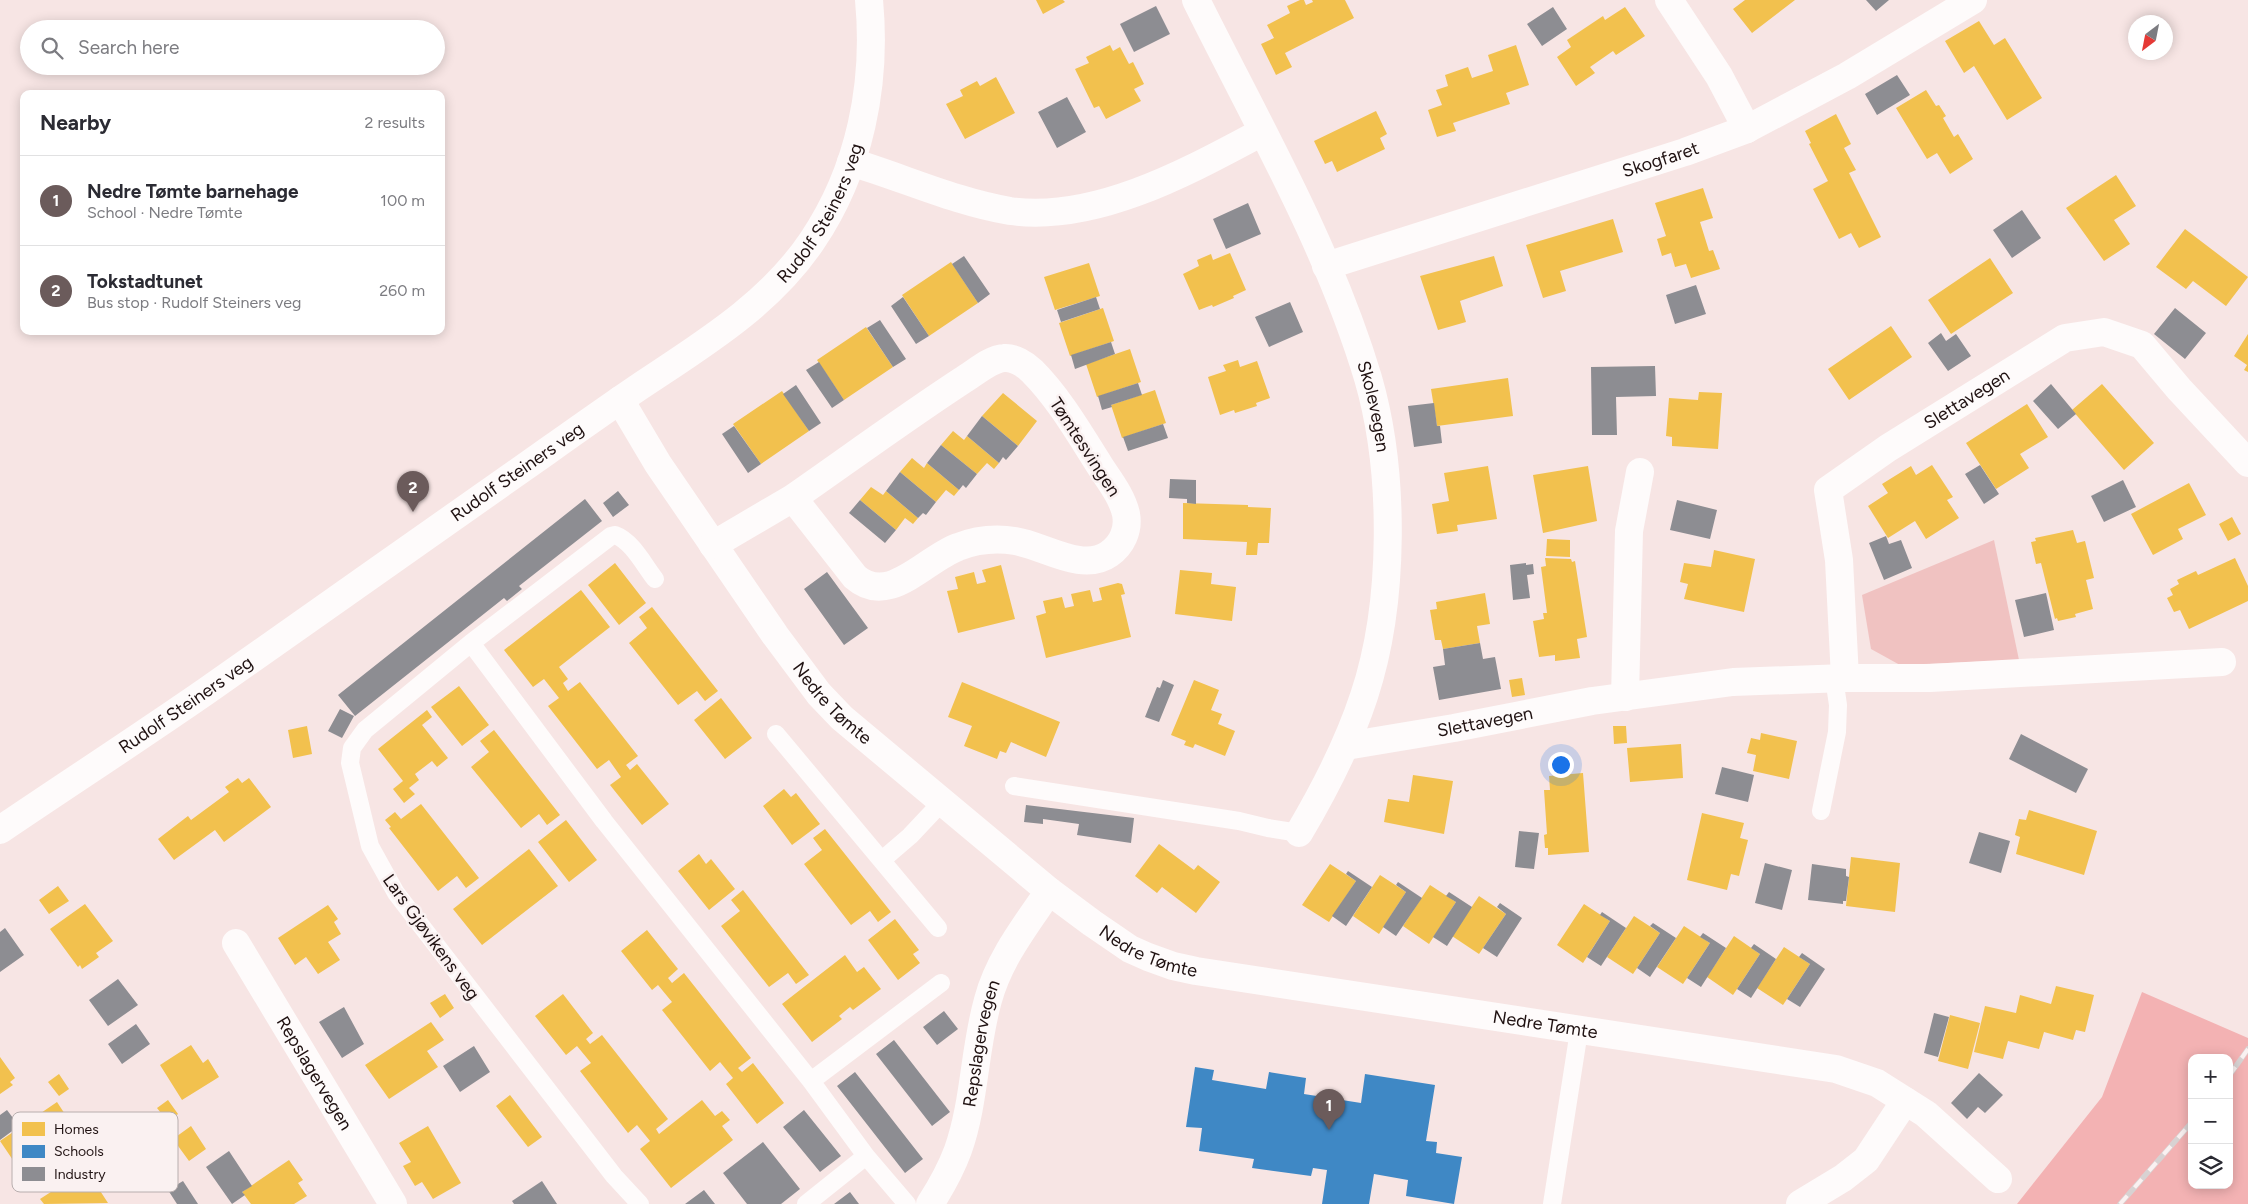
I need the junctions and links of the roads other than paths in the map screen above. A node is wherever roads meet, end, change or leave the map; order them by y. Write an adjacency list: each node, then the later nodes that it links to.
1 (869, 0): 7 (street, Rudolf Steiners veg)
2 (1196, 0): 6 (street, Skolevegen)
3 (1669, 0): 5 (street)
4 (1973, 0): 5 (street, Skogfaret)
5 (1748, 129): 8 (street, Skogfaret)
6 (1262, 132): 7 (street); 8 (street, Skolevegen)
7 (851, 162): 9 (street, Rudolf Steiners veg)
8 (1326, 266): 20 (street, Skolevegen)
9 (620, 400): 13 (street, Nedre Tømte); 24 (street, Rudolf Steiners veg)
10 (2248, 463): 17 (street, Slettavegen)
11 (1640, 472): 18 (street)
12 (793, 498): 12 (street, Tømtesvingen); 13 (street, Tømtesvingen)
13 (714, 545): 22 (street, Nedre Tømte)
14 (655, 579): 15 (lane, Lars Gjøvikens veg)
15 (471, 643): 32 (lane); 37 (lane, Lars Gjøvikens veg)
16 (2222, 662): 17 (street, Slettavegen)
17 (1839, 678): 18 (street, Slettavegen); 23 (lane)
18 (1624, 697): 20 (street, Slettavegen)
19 (776, 734): 26 (lane)
20 (1346, 746): 25 (street, Skolevegen)
21 (1014, 786): 25 (lane)
22 (942, 802): 26 (lane); 27 (street, Nedre Tømte)
23 (1821, 811)
24 (0, 830)
25 (1299, 833)
26 (882, 860): 28 (lane)
27 (1049, 890): 31 (street, Nedre Tømte); 40 (street, Repslagervegen)
28 (938, 928)
29 (236, 943): 36 (street, Repslagervegen)
30 (940, 983): 32 (lane)
31 (1579, 1031): 33 (street, Nedre Tømte); 41 (lane)
32 (811, 1081): 34 (lane)
33 (1905, 1100): 35 (street, Nedre Tømte); 42 (street)
34 (866, 1156): 38 (lane); 39 (lane)
35 (1998, 1179)
36 (393, 1204)
37 (640, 1204)
38 (806, 1204)
39 (907, 1204)
40 (930, 1204)
41 (1552, 1204)
42 (1800, 1204)

